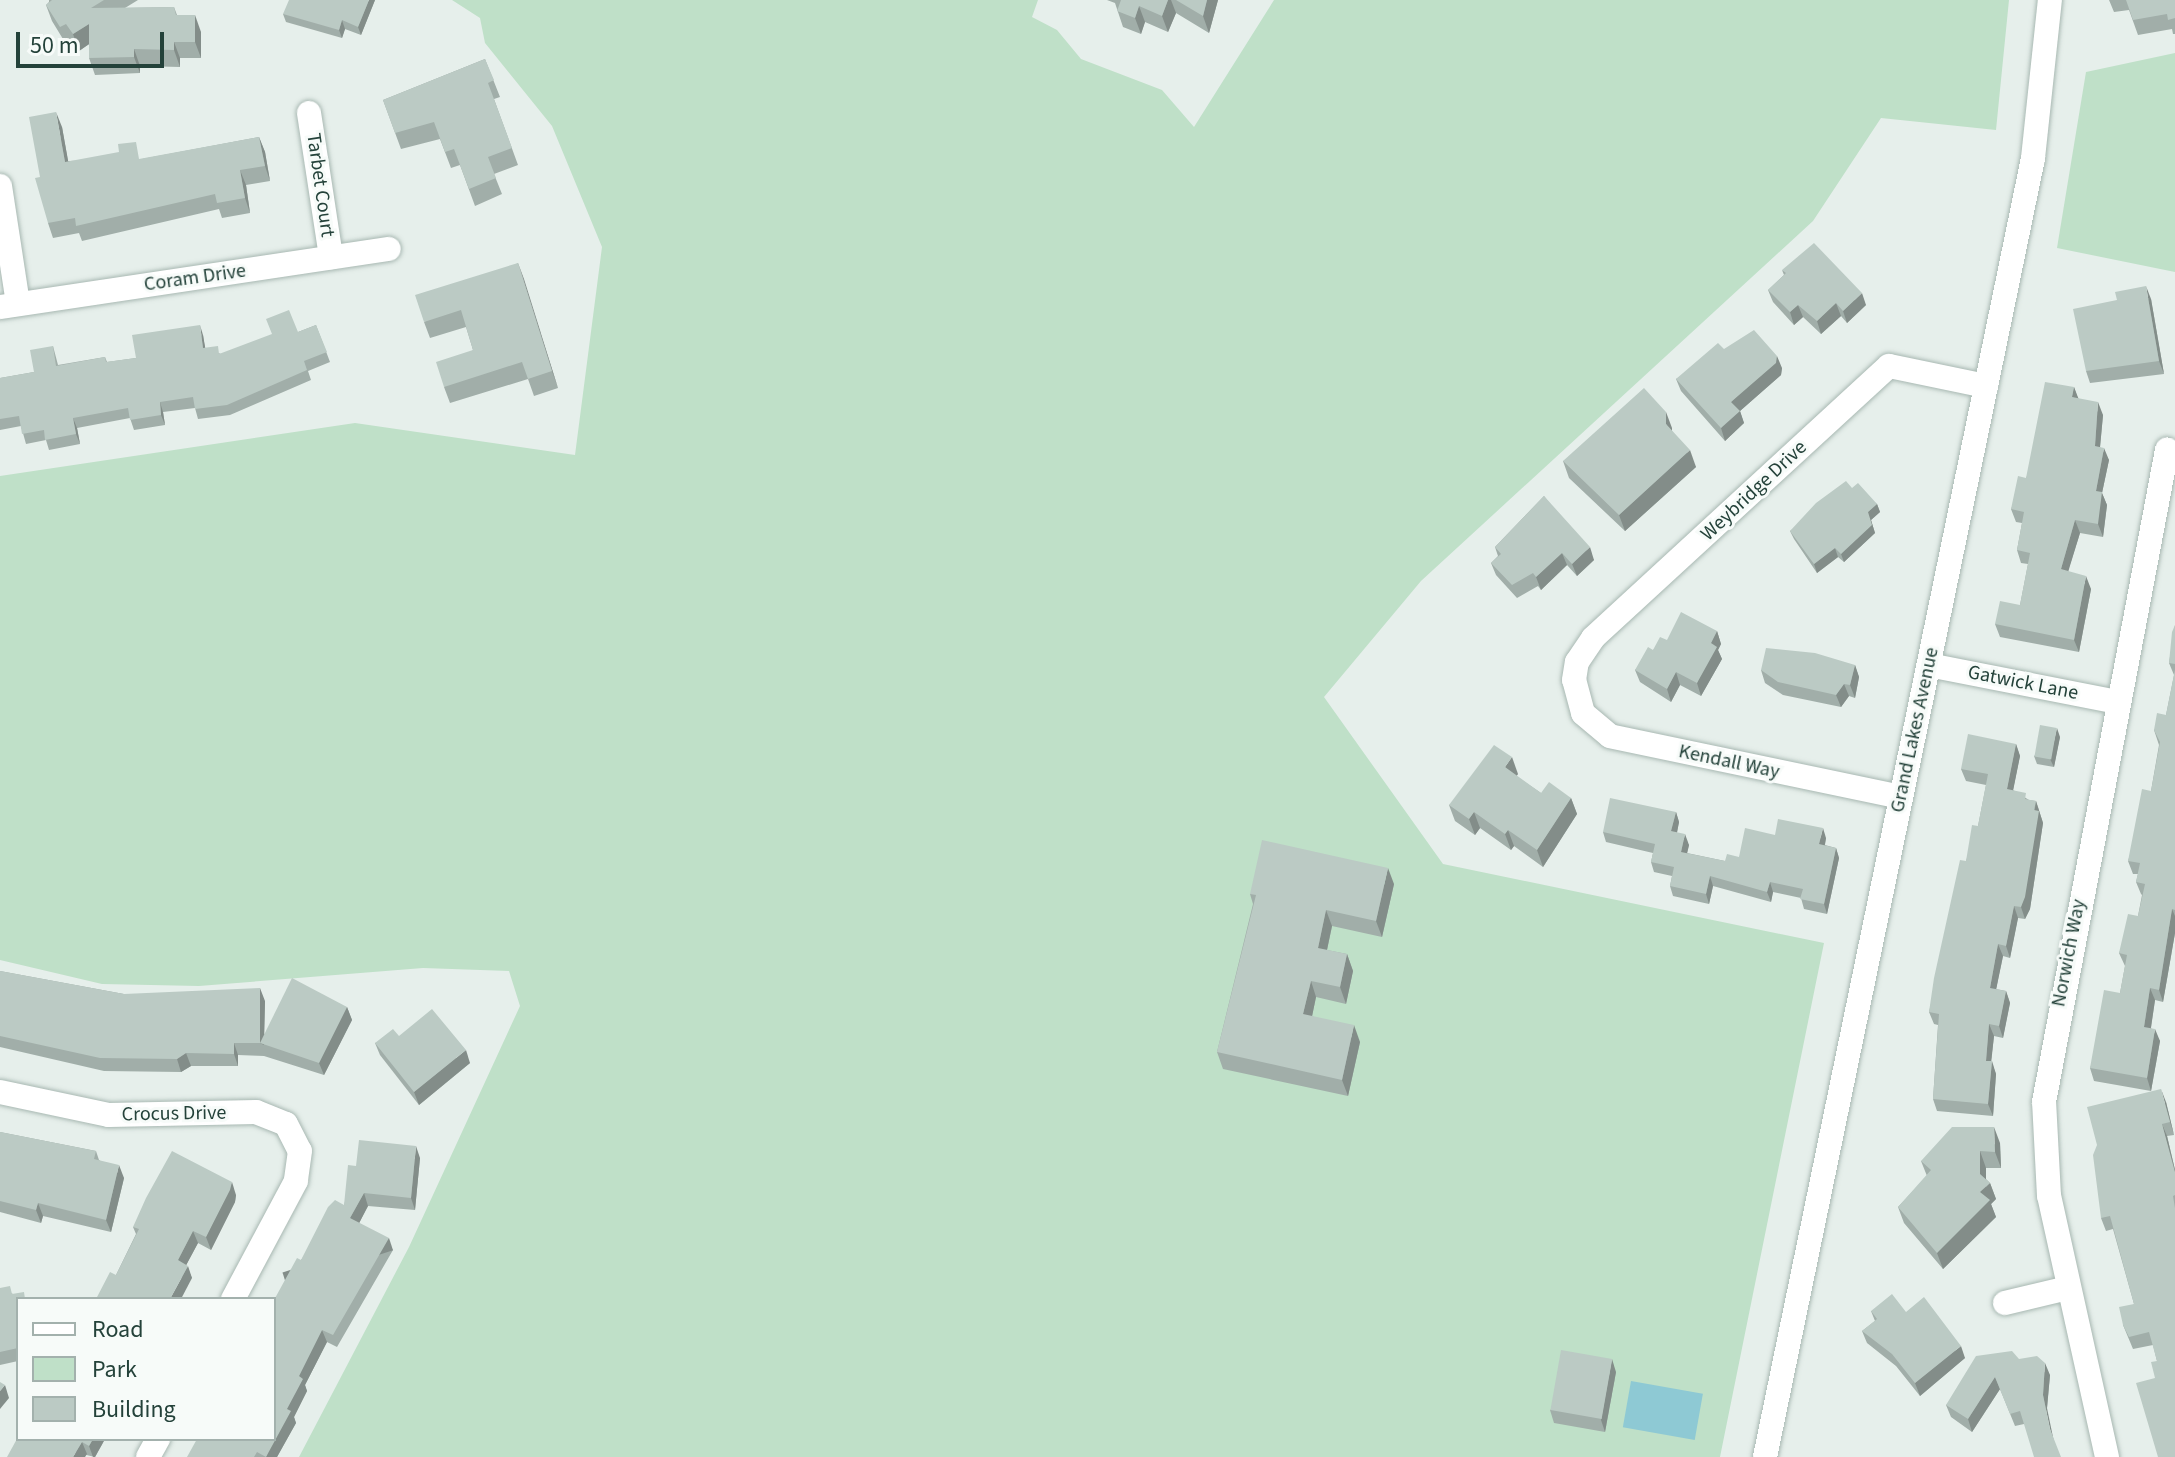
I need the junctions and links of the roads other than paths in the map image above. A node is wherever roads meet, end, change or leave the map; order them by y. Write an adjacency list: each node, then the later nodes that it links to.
1 (2050, 0): 7 (street, Grand Lakes Avenue)
2 (309, 113): 5 (street, Tarbet Court)
3 (0, 186): 6 (street)
4 (389, 249): 5 (street, Coram Drive)
5 (331, 257): 6 (street, Coram Drive)
6 (9, 305)
7 (1986, 386): 9 (street, Grand Lakes Avenue); 10 (street, Weybridge Drive)
8 (2167, 450): 11 (street, Norwich Way)
9 (1929, 665): 11 (street, Gatwick Lane); 12 (street, Grand Lakes Avenue)
10 (1576, 698): 12 (street, Kendall Way)
11 (2118, 702): 14 (street, Norwich Way)
12 (1901, 797): 17 (street, Grand Lakes Avenue)
13 (0, 1092): 15 (street, Crocus Drive)
14 (2068, 1288): 16 (street); 18 (street, Norwich Way)
15 (234, 1297)
16 (2005, 1303)
17 (1765, 1457)
18 (2107, 1457)

